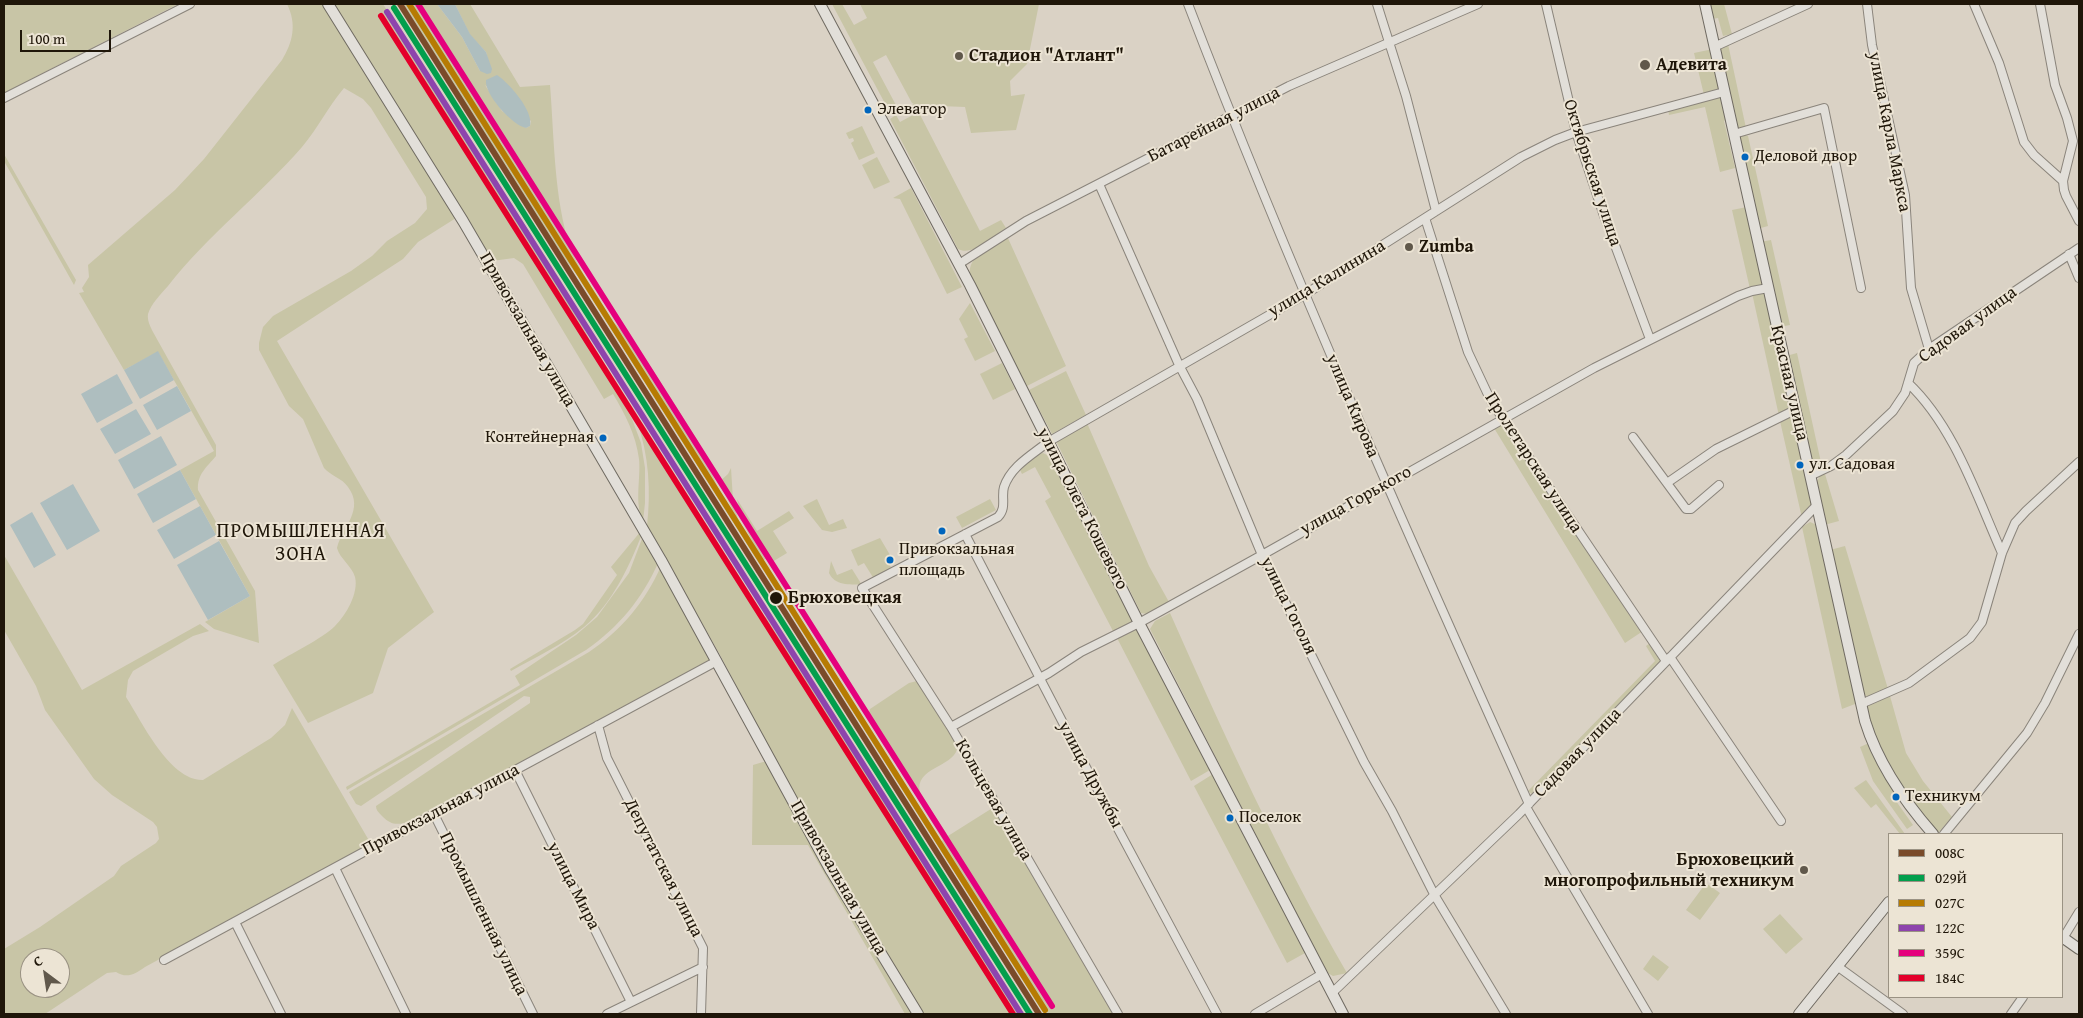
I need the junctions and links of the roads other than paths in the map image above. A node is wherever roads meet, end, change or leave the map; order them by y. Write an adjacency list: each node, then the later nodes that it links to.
1 (190, 4): 16 (street)
2 (328, 4): 52 (street, Привокзальная улица)
3 (820, 4): 27 (street, улица Олега Кошевого)
4 (1188, 4): 17 (street, улица Кирова)
5 (1377, 4): 13 (street)
6 (1478, 4): 13 (street, Батарейная улица)
7 (1546, 4): 18 (street, Октябрьская улица)
8 (1705, 4): 14 (street, Красная улица)
9 (1808, 4): 14 (street)
10 (1866, 4): 33 (street, улица Карла Маркса)
11 (1974, 4): 20 (street)
12 (2040, 4): 20 (street)
13 (1390, 41): 17 (street, Батарейная улица); 22 (street)
14 (1714, 47): 15 (street, Красная улица)
15 (1724, 92): 18 (street, улица Калинина); 19 (street, Красная улица)
16 (4, 98)
17 (1231, 116): 21 (street, Батарейная улица); 31 (street, улица Кирова)
18 (1576, 132): 22 (street, улица Калинина); 32 (street, Октябрьская улица)
19 (1734, 134): 29 (street, Красная улица); 30 (street)
20 (2063, 181): 24 (street)
21 (1099, 184): 27 (street, Батарейная улица); 34 (street, улица Гоголя)
22 (1436, 211): 23 (street, улица Калинина)
23 (1424, 218): 31 (street, улица Калинина); 37 (street, Пролетарская улица)
24 (2079, 220)
25 (2079, 248): 26 (street, Садовая улица)
26 (2069, 254): 28 (street); 33 (street, Садовая улица)
27 (959, 264): 39 (street, улица Олега Кошевого)
28 (2079, 278)
29 (1768, 288): 32 (street, улица Горького); 36 (street, Красная улица)
30 (1861, 288)
31 (1304, 294): 34 (street, улица Калинина); 43 (street, улица Кирова)
32 (1650, 339): 37 (street, улица Горького)
33 (1929, 349): 35 (street, Садовая улица)
34 (1179, 365): 39 (street, улица Калинина); 48 (street, улица Гоголя)
35 (1908, 384): 41 (street, Садовая улица); 47 (street)
36 (1795, 410): 41 (street, Красная улица); 42 (street)
37 (1502, 420): 43 (street, улица Горького); 51 (street, Пролетарская улица)
38 (1632, 437): 42 (street)
39 (1048, 442): 46 (street, улица Калинина); 49 (street, улица Олега Кошевого)
40 (2079, 462): 47 (street)
41 (1810, 476): 45 (street, Красная улица)
42 (1667, 483): 44 (street)
43 (1386, 484): 48 (street, улица Горького); 58 (street, улица Кирова)
44 (1719, 485)
45 (1817, 505): 51 (street, Садовая улица); 54 (street, Красная улица)
46 (965, 534): 53 (street, улица Дружбы); 56 (street, Кольцевая улица)
47 (2002, 553): 54 (street)
48 (1262, 555): 49 (street, улица Горького); 64 (street, улица Гоголя)
49 (1139, 623): 53 (street, улица Горького); 74 (street, улица Олега Кошевого)
50 (2079, 634): 62 (street)
51 (1668, 660): 58 (street, Садовая улица); 60 (street, Пролетарская улица)
52 (717, 661): 55 (street, Привокзальная улица); 83 (street, Привокзальная улица)
53 (1039, 678): 56 (street, улица Горького); 85 (street, улица Дружбы)
54 (1861, 704): 61 (street, Красная улица)
55 (598, 725): 57 (street, Привокзальная улица); 73 (street, Депутатская улица)
56 (951, 727): 84 (street, Кольцевая улица)
57 (515, 770): 59 (street, Привокзальная улица); 77 (street, улица Мира)
58 (1527, 805): 64 (street, Садовая улица); 89 (street, улица Кирова)
59 (434, 814): 63 (street, Привокзальная улица); 80 (street, Промышленная улица)
60 (1781, 821)
61 (1932, 833)
62 (1945, 833)
63 (335, 868): 67 (street, Привокзальная улица); 79 (street)
64 (1435, 896): 75 (street, Садовая улица); 88 (street, улица Гоголя)
65 (1888, 903): 72 (street)
66 (2079, 912): 68 (street)
67 (235, 922): 71 (street, Привокзальная улица); 78 (street)
68 (2063, 936)
69 (2063, 939): 70 (street)
70 (2079, 949)
71 (164, 960)
72 (1837, 966): 90 (street); 91 (street)
73 (703, 968): 77 (street); 82 (street, Депутатская улица)
74 (1322, 974): 75 (street, улица Олега Кошевого); 86 (street)
75 (1332, 993): 87 (street, улица Олега Кошевого)
76 (2022, 998): 92 (street)
77 (632, 1002): 81 (street)
78 (281, 1014)
79 (406, 1014)
80 (533, 1014)
81 (607, 1014)
82 (702, 1014)
83 (918, 1014)
84 (1118, 1014)
85 (1218, 1014)
86 (1255, 1014)
87 (1343, 1014)
88 (1506, 1014)
89 (1648, 1014)
90 (1799, 1014)
91 (1903, 1014)
92 (2011, 1014)

